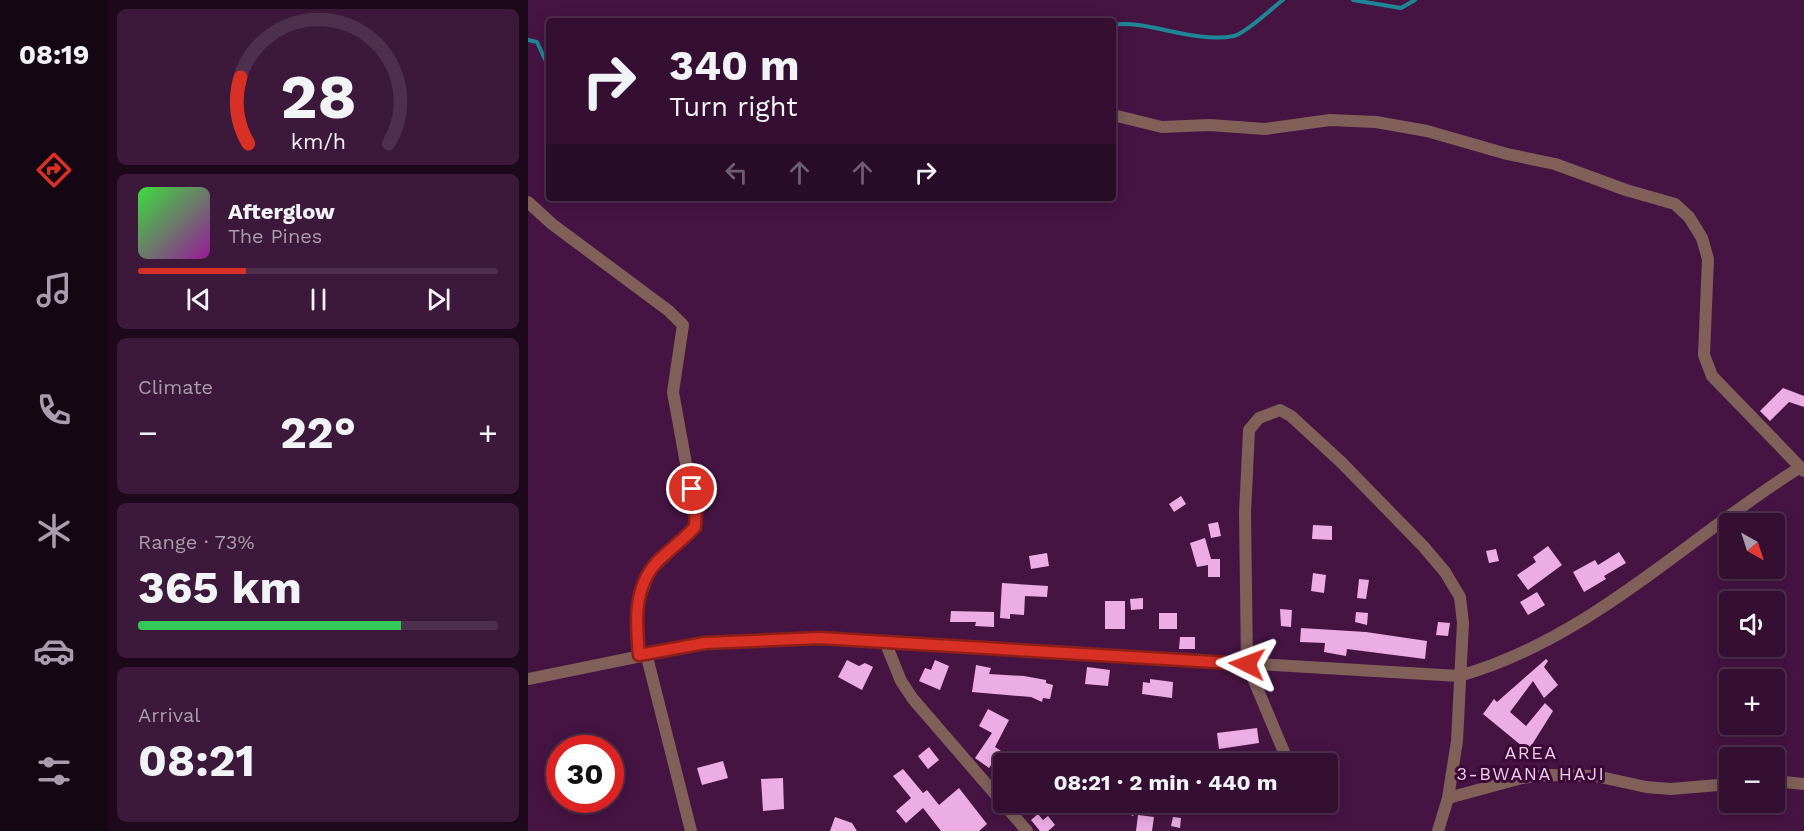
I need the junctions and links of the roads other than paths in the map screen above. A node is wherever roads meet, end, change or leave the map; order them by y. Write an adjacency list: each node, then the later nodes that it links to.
1 (1116, 116): 3 (street)
2 (528, 202): 5 (street)
3 (1802, 469): 7 (street)
4 (885, 644): 5 (street); 6 (street); 15 (street)
5 (643, 654): 8 (street); 14 (street)
6 (1247, 664): 7 (street); 7 (street); 9 (street)
7 (1459, 676): 13 (street)
8 (528, 679)
9 (1284, 753)
10 (1785, 782): 11 (street)
11 (1804, 784)
12 (1719, 785): 13 (street)
13 (1448, 798): 16 (street)
14 (691, 831)
15 (1027, 831)
16 (1438, 831)

